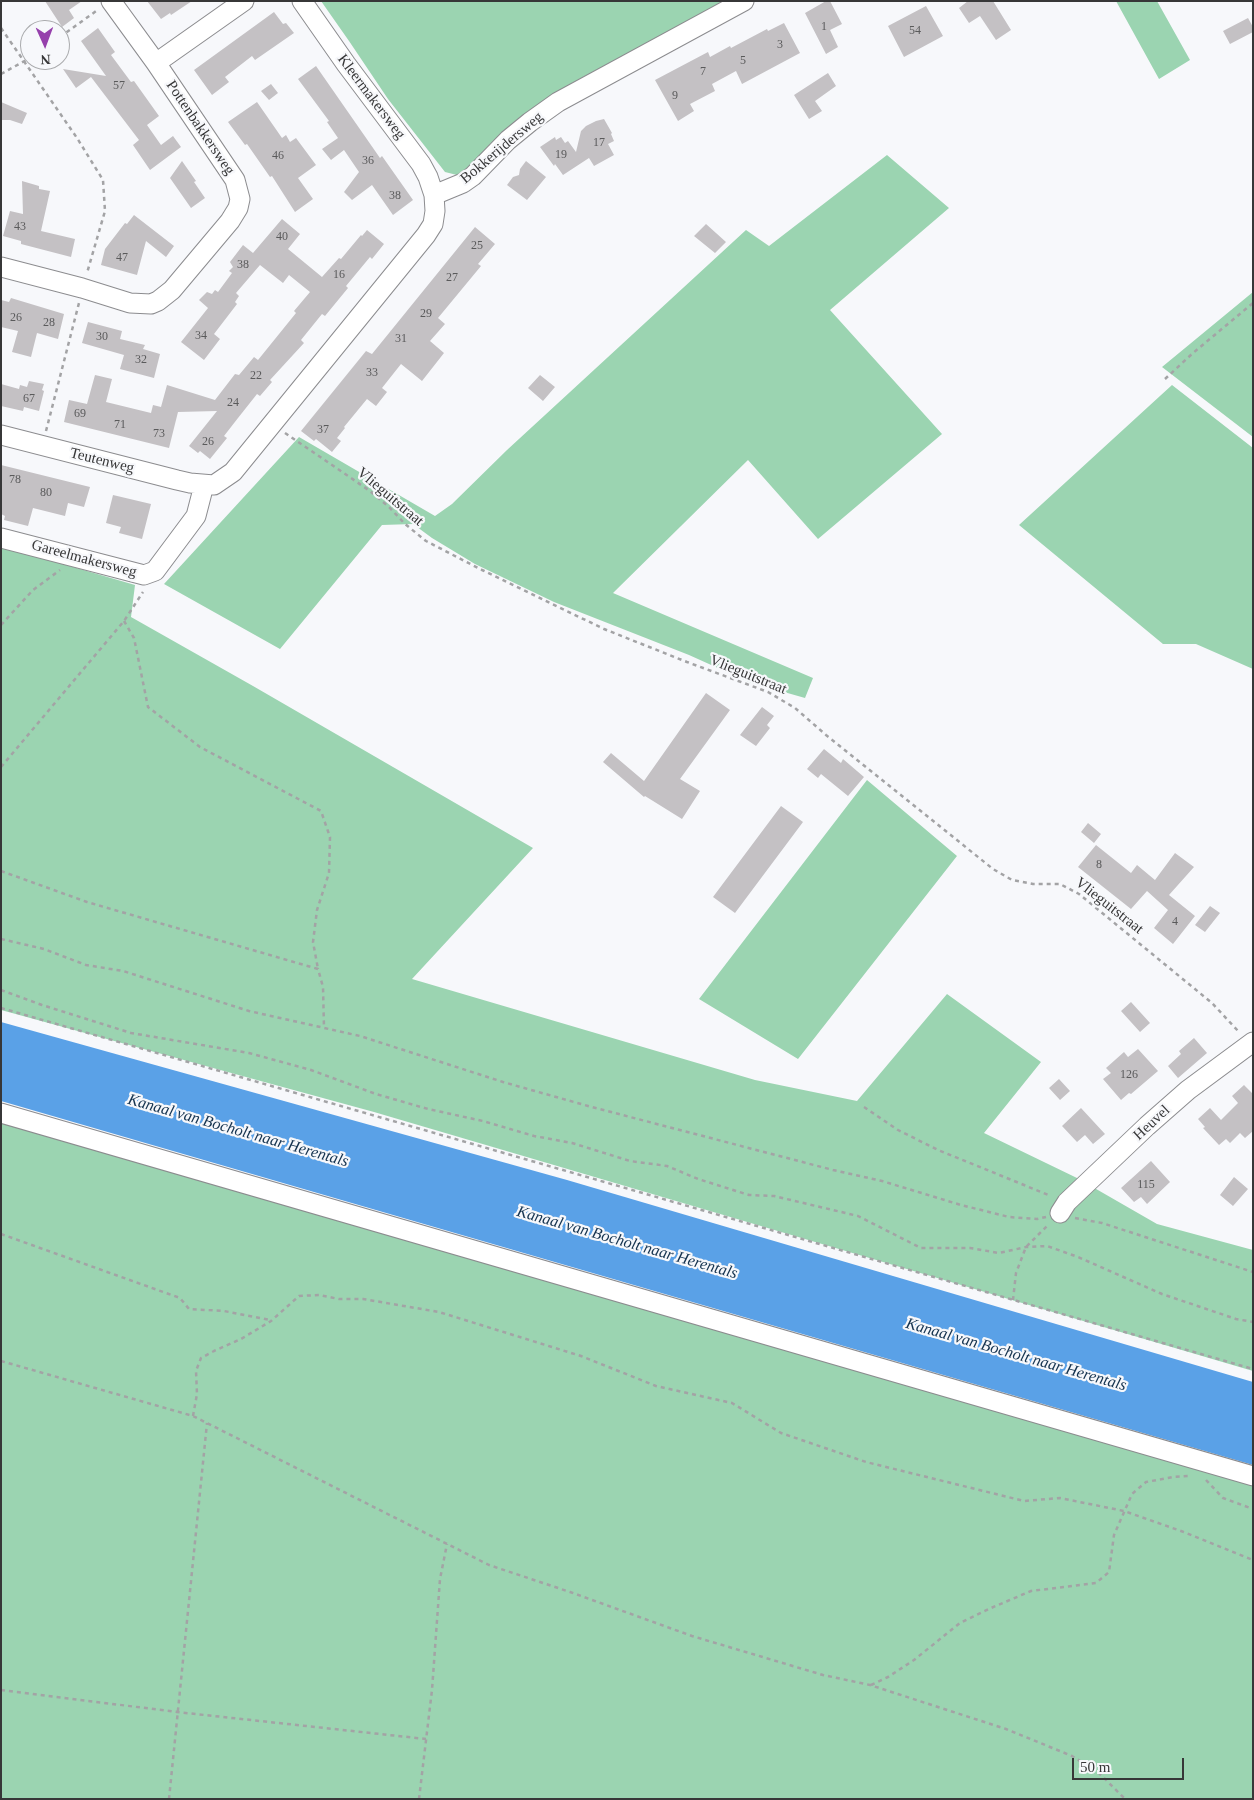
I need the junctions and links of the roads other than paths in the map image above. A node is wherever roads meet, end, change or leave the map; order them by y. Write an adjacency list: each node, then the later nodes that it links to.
1 (244, 1): 5 (street)
2 (302, 1): 6 (street, Kleermakersweg)
3 (744, 1): 6 (street, Bokkerijdersweg)
4 (107, 4): 5 (street, Pottenbakkersweg)
5 (156, 64): 7 (street, Pottenbakkersweg)
6 (434, 195): 9 (street)
7 (1, 267)
8 (1, 435): 9 (street, Teutenweg)
9 (204, 485): 10 (street, Gareelmakersweg)
10 (1, 538)
11 (1252, 1043): 13 (street, Heuvel)
12 (1, 1112): 14 (street)
13 (1063, 1208)
14 (1253, 1476)

